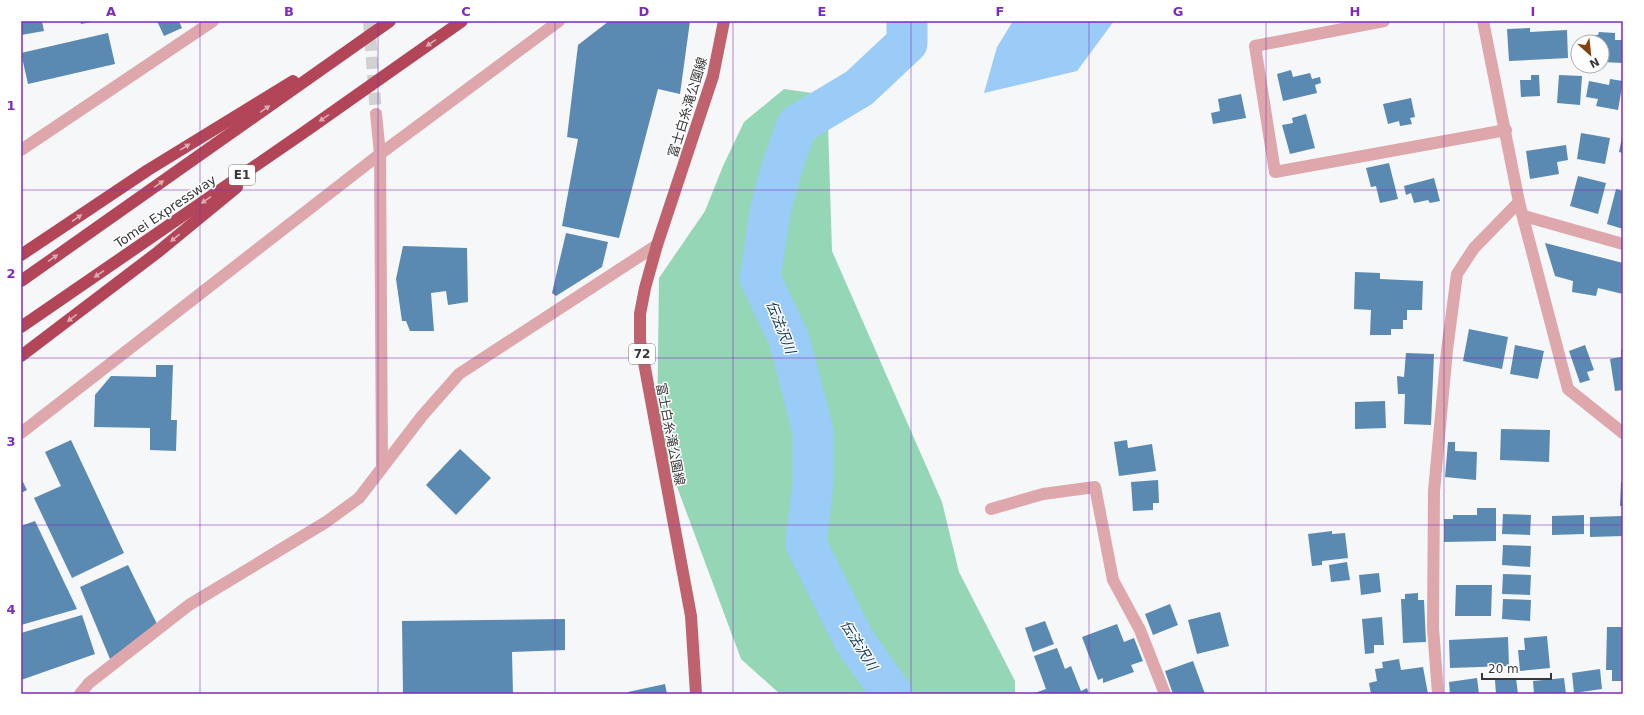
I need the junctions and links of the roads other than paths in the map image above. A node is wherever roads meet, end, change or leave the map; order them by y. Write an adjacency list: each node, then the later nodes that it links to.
1 (212, 21): 12 (street)
2 (390, 21): 8 (highway, Tomei Expressway)
3 (462, 21): 11 (highway, Tomei Expressway / E1, one-way to 11)
4 (559, 21): 13 (street)
5 (724, 21): 17 (main road, 富士白糸滝公園線 / 72)
6 (1384, 21): 10 (street)
7 (1483, 21): 10 (street)
8 (362, 41): 18 (highway, one-way to 8); 19 (highway, Tomei Expressway, one-way to 8)
9 (376, 114): 13 (street)
10 (1506, 130): 14 (street)
11 (303, 133): 20 (highway, Tomei Expressway / E1, one-way to 20); 21 (highway, one-way to 21)
12 (21, 150)
13 (380, 154): 22 (street); 24 (street)
14 (1519, 202): 15 (street); 29 (street)
15 (1524, 216): 16 (street); 23 (street)
16 (1623, 244)
17 (657, 245): 24 (street); 27 (main road, 富士白糸滝公園線 / 72)
18 (21, 255)
19 (21, 281)
20 (21, 327)
21 (21, 356)
22 (21, 433)
23 (1623, 433)
24 (382, 468): 26 (street)
25 (991, 509): 28 (street)
26 (80, 694)
27 (696, 694)
28 (1165, 694)
29 (1438, 694)

